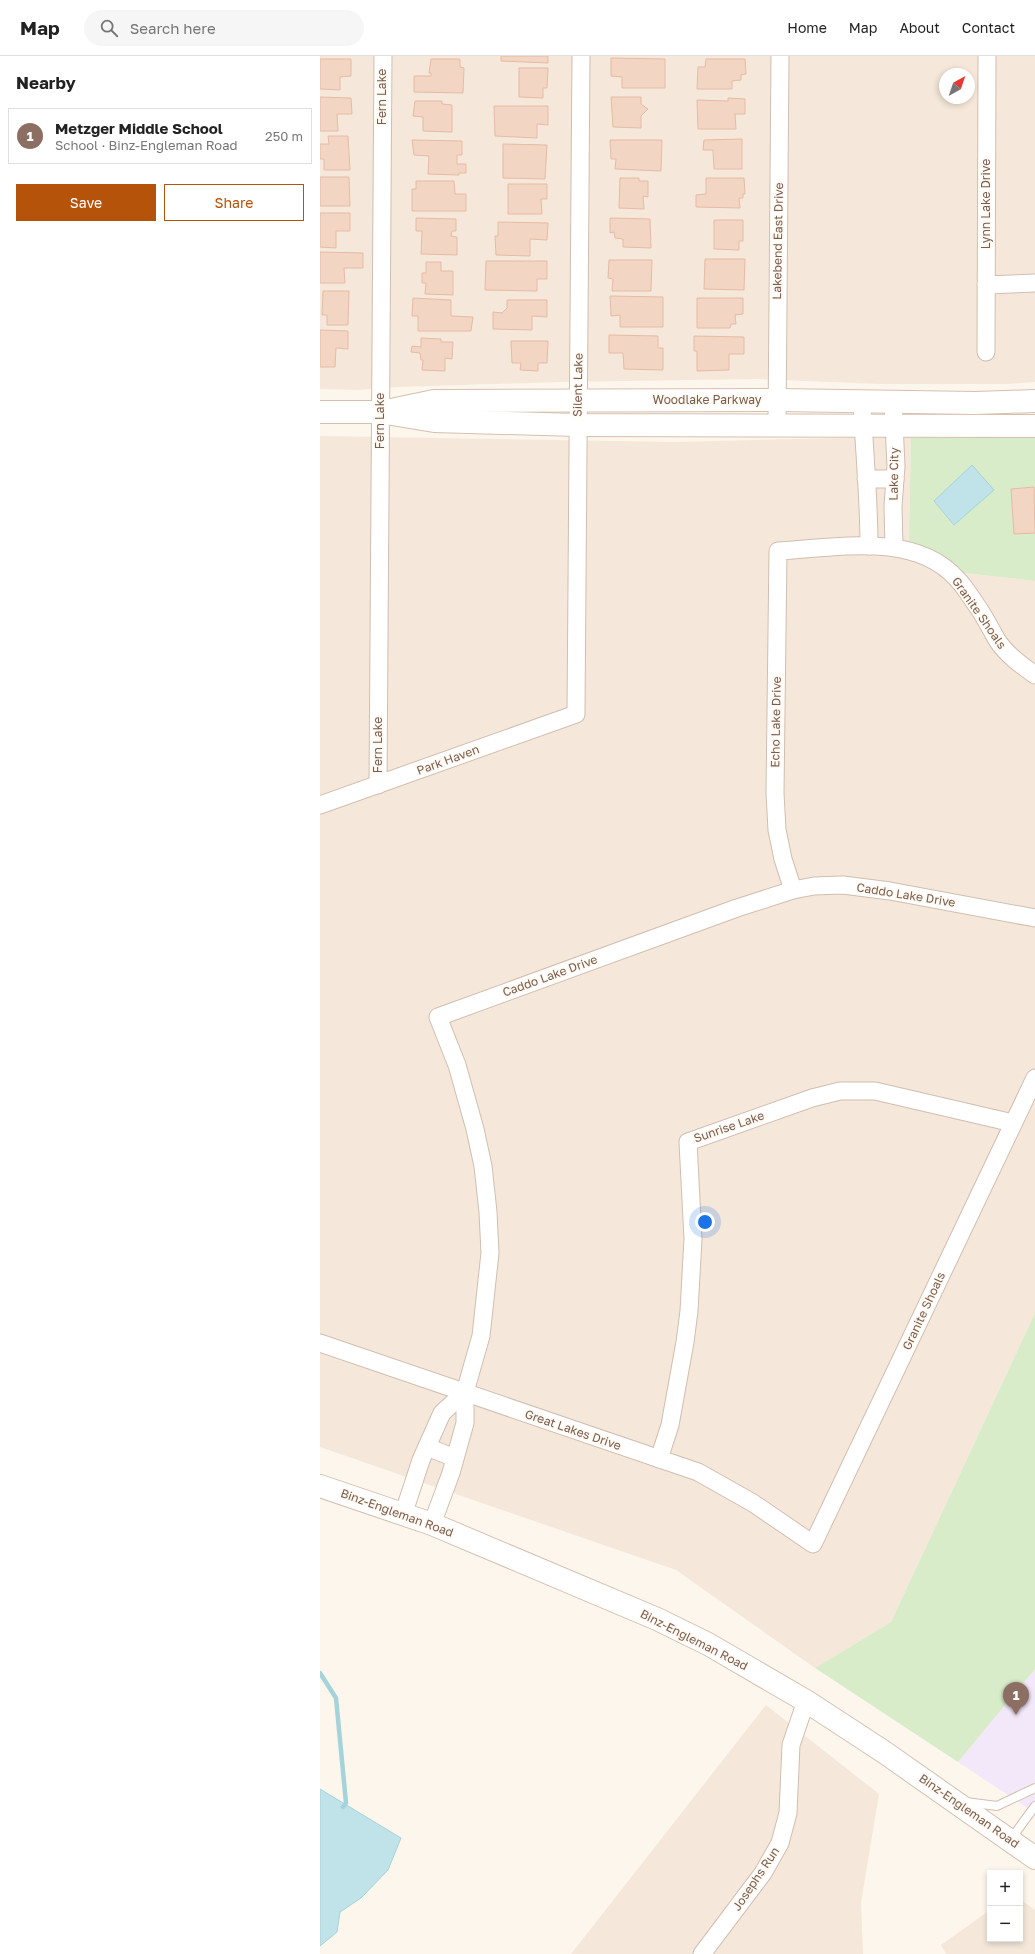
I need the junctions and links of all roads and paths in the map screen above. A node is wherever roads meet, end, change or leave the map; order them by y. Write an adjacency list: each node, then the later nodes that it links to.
1 (383, 56): 14 (street, Fern Lake)
2 (581, 56): 8 (street, Silent Lake)
3 (780, 56): 9 (street, Lakebend East Drive)
4 (988, 56): 6 (street, Lynn Lake Drive)
5 (1035, 283): 6 (street)
6 (986, 285): 7 (street, Lynn Lake Drive)
7 (986, 352)
8 (578, 399): 9 (street, Woodlake Parkway); 14 (street, Woodlake Parkway); 15 (street, Silent Lake)
9 (777, 400): 10 (street, Woodlake Parkway); 16 (street, Lakebend East Drive)
10 (862, 401): 12 (street, Woodlake Parkway); 18 (street)
11 (1035, 401): 12 (street, Woodlake Parkway)
12 (893, 402): 19 (street, Lake City)
13 (320, 412): 14 (street, Woodlake Parkway)
14 (380, 412): 15 (street, Woodlake Parkway); 27 (street, Fern Lake)
15 (577, 425): 16 (street, Woodlake Parkway); 26 (street, Silent Lake)
16 (777, 426): 18 (street, Woodlake Parkway)
17 (1035, 426): 19 (street, Woodlake Parkway)
18 (863, 427): 19 (street, Woodlake Parkway); 20 (street)
19 (894, 427): 21 (street, Lake City)
20 (866, 479): 21 (street); 22 (street)
21 (895, 479): 23 (street, Lake City)
22 (869, 546): 23 (street, Granite Shoals); 24 (street, Granite Shoals)
23 (894, 547): 25 (street, Granite Shoals)
24 (778, 551): 29 (street, Echo Lake Drive)
25 (1035, 675)
26 (576, 714): 27 (street, Park Haven)
27 (378, 785): 28 (street, Park Haven)
28 (320, 805)
29 (793, 890): 30 (street, Caddo Lake Drive); 34 (street, Caddo Lake Drive)
30 (1035, 918)
31 (1035, 1078): 32 (street, Granite Shoals)
32 (1013, 1123): 37 (street, Sunrise Lake); 41 (street, Granite Shoals)
33 (320, 1343): 34 (street, Great Lakes Drive)
34 (465, 1392): 35 (street); 36 (street, Caddo Lake Drive); 37 (street, Great Lakes Drive)
35 (427, 1447): 36 (street); 39 (street)
36 (455, 1458): 40 (street, Caddo Lake Drive)
37 (659, 1459): 41 (street, Great Lakes Drive)
38 (320, 1486): 39 (street, Binz-Engleman Road)
39 (403, 1515): 40 (street, Binz-Engleman Road)
40 (432, 1524): 42 (street, Binz-Engleman Road)
41 (813, 1544)
42 (806, 1701): 44 (street, Binz-Engleman Road); 48 (street, Josephs Run)
43 (1035, 1788): 44 (lane)
44 (954, 1801): 46 (street, Binz-Engleman Road)
45 (1035, 1806): 46 (lane)
46 (1010, 1840): 47 (street, Binz-Engleman Road)
47 (1035, 1858)
48 (702, 1954)

